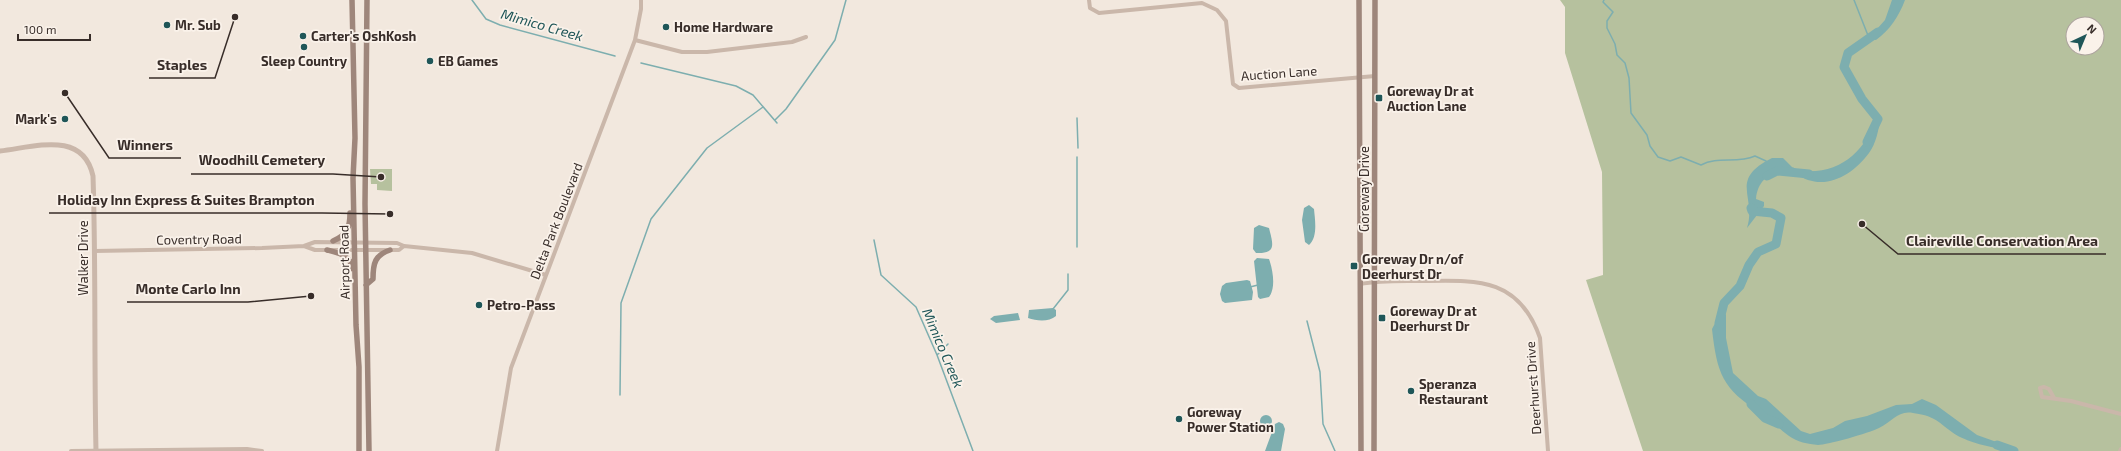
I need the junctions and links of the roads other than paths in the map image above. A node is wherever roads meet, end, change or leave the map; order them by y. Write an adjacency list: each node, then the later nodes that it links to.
1 (352, 0): 12 (main road, Airport Road)
2 (367, 0): 15 (main road, Airport Road)
3 (641, 0): 8 (street, Delta Park Boulevard)
4 (1089, 0): 9 (street, Auction Lane)
5 (1359, 0): 9 (main road, Goreway Drive)
6 (1375, 0): 10 (main road, Goreway Drive)
7 (806, 37): 8 (street)
8 (635, 40): 23 (street, Delta Park Boulevard)
9 (1360, 76): 10 (street, Auction Lane); 26 (main road, Goreway Drive)
10 (1375, 76): 25 (main road, Goreway Drive)
11 (0, 151): 22 (street, Walker Drive)
12 (354, 206): 13 (main road); 14 (main road, Airport Road)
13 (333, 242): 14 (street, Coventry Road); 16 (street, Coventry Road)
14 (354, 242): 15 (street, Coventry Road); 19 (main road, Airport Road)
15 (366, 243): 17 (street, Coventry Road); 20 (main road, Airport Road)
16 (304, 246): 18 (street, Coventry Road); 22 (street, Coventry Road)
17 (404, 246): 21 (street, Coventry Road); 23 (street, Coventry Road)
18 (327, 250): 19 (street, Coventry Road); 24 (main road)
19 (354, 250): 20 (street, Coventry Road); 24 (main road, Airport Road)
20 (366, 250): 21 (street, Coventry Road); 27 (main road, Airport Road)
21 (390, 250): 27 (main road)
22 (95, 251): 31 (street, Walker Drive)
23 (546, 275): 35 (street, Delta Park Boulevard)
24 (355, 278): 33 (main road, Airport Road)
25 (1374, 282): 26 (street, Deerhurst Drive); 37 (main road, Goreway Drive); 38 (street, Deerhurst Drive)
26 (1360, 284): 36 (main road, Goreway Drive)
27 (366, 285): 34 (main road, Airport Road)
28 (2054, 398): 29 (street)
29 (2121, 414)
30 (71, 451): 31 (street)
31 (96, 451): 32 (street)
32 (262, 451)
33 (359, 451)
34 (369, 451)
35 (497, 451)
36 (1361, 451)
37 (1374, 451)
38 (1548, 451)

